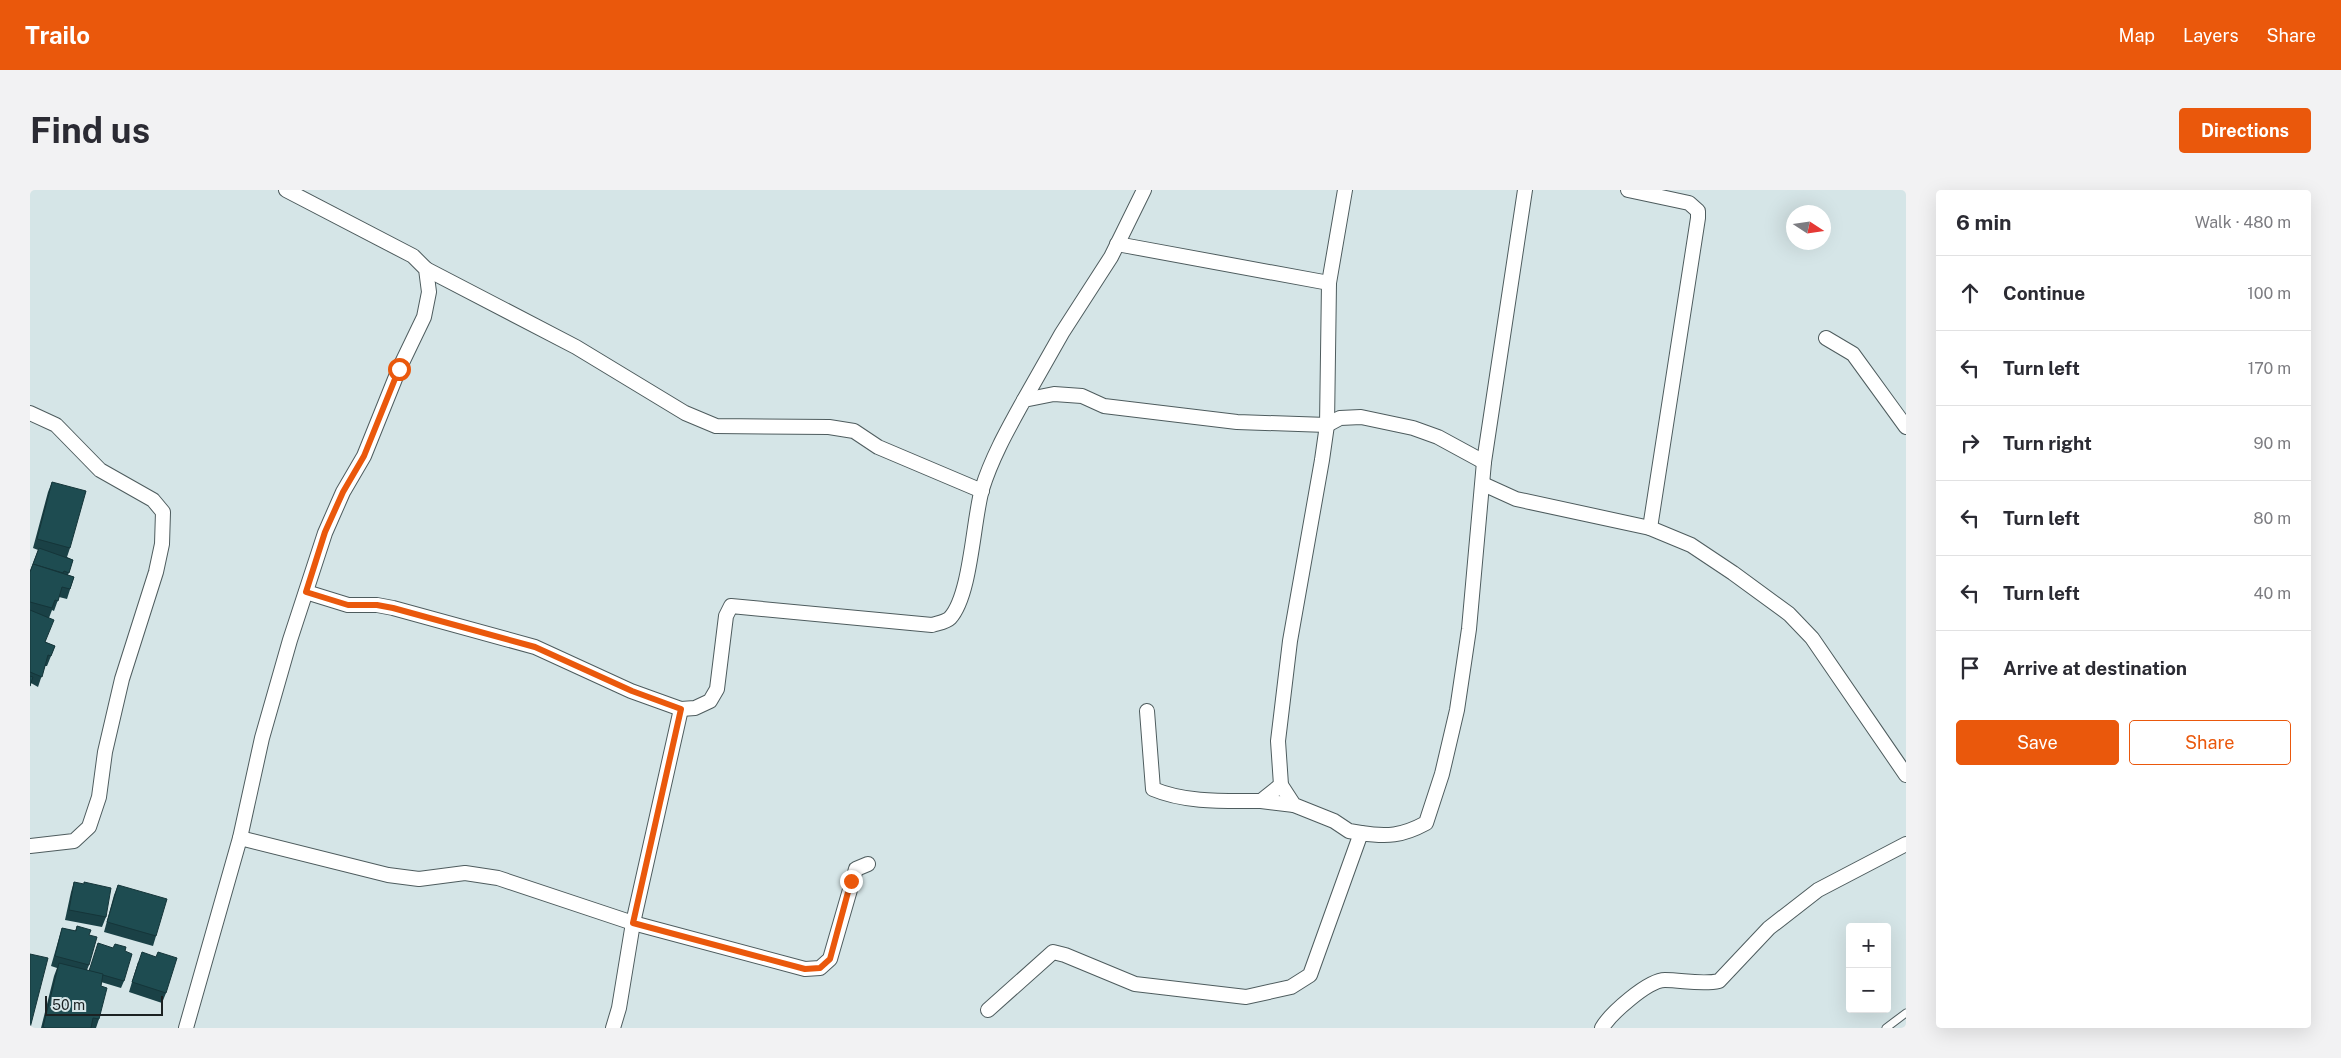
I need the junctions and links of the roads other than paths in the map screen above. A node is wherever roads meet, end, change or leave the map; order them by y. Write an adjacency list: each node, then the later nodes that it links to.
1 (286, 190): 9 (street)
2 (1144, 190): 8 (street)
3 (1345, 190): 10 (street)
4 (1524, 190): 16 (street)
5 (1628, 190): 7 (street)
6 (1679, 190): 7 (street)
7 (1659, 196): 19 (street)
8 (1117, 244): 10 (street); 12 (street)
9 (426, 269): 18 (street); 20 (street)
10 (1329, 283): 14 (street)
11 (1826, 338): 15 (street)
12 (1024, 400): 14 (street); 18 (street)
13 (30, 413): 30 (street)
14 (1327, 425): 16 (street); 24 (street)
15 (1906, 427)
16 (1484, 462): 17 (street)
17 (1483, 484): 19 (street); 27 (street)
18 (982, 491): 21 (street)
19 (1650, 528): 23 (street)
20 (306, 592): 21 (street); 28 (street)
21 (681, 709): 32 (street)
22 (1147, 711): 25 (street)
23 (1906, 775)
24 (1280, 785): 25 (street); 26 (street)
25 (1261, 801): 26 (street)
26 (1294, 805): 27 (street)
27 (1360, 833): 33 (street)
28 (240, 838): 32 (street); 35 (street)
29 (1906, 844): 37 (street)
30 (30, 846)
31 (868, 864): 32 (street)
32 (633, 923): 36 (street)
33 (988, 1010)
34 (1906, 1014): 38 (lane)
35 (186, 1028)
36 (613, 1028)
37 (1602, 1028)
38 (1886, 1028)

